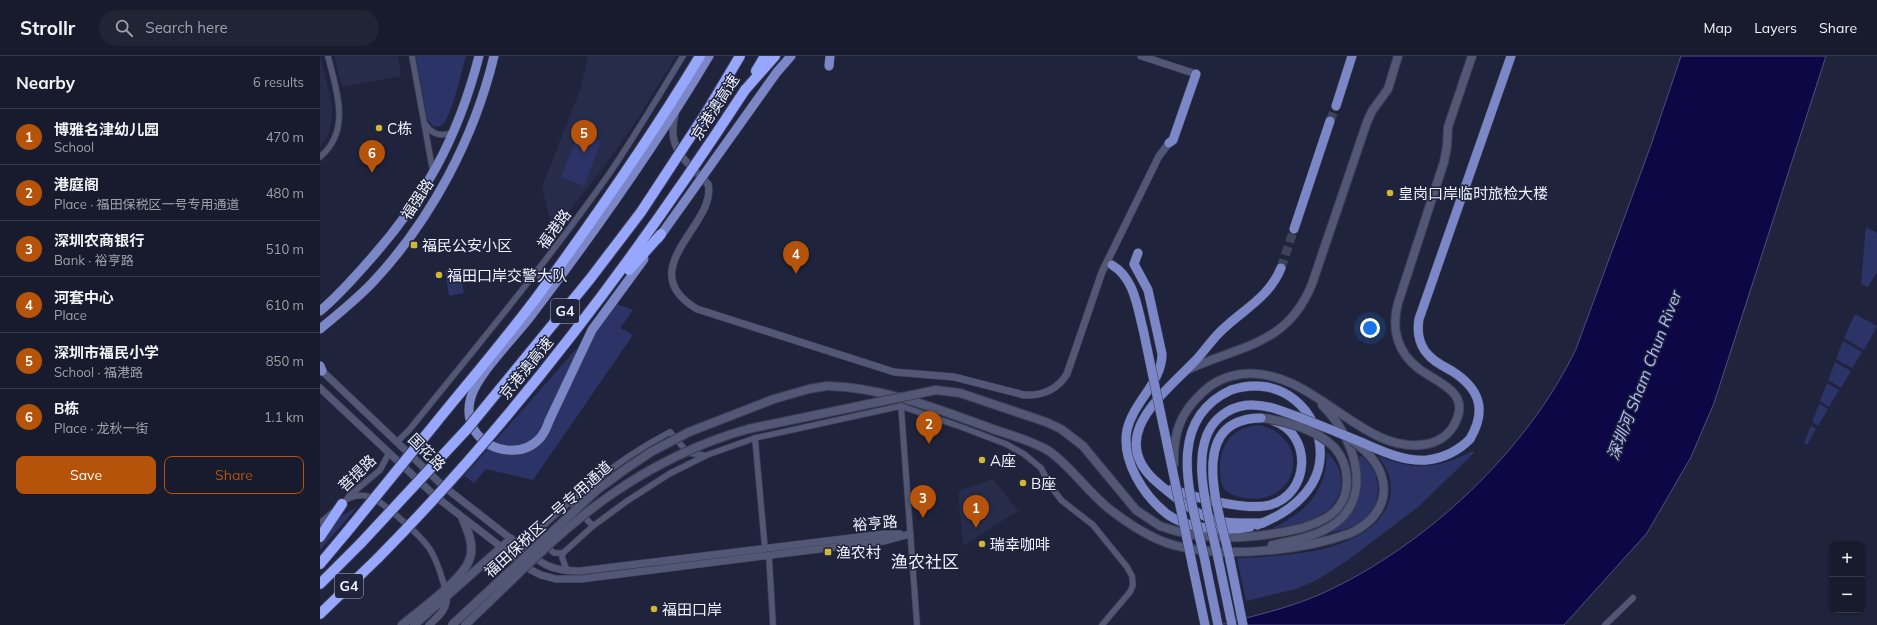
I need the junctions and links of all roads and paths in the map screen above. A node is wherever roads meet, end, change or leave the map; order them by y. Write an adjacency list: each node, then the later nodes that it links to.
1 (328, 56): 27 (street)
2 (412, 56): 24 (street)
3 (479, 56): 25 (main road, 福强路)
4 (494, 56): 38 (main road, 福强路)
5 (683, 56): 34 (street, 福港路)
6 (700, 56): 35 (highway)
7 (709, 56): 22 (main road)
8 (740, 56): 72 (highway, 京港澳高速 / G4, bridge)
9 (765, 56): 20 (highway, 京港澳高速 / G4)
10 (775, 56): 20 (highway)
11 (791, 56): 30 (main road, bridge)
12 (830, 56): 18 (main road)
13 (1141, 56): 19 (street)
14 (1352, 56): 21 (main road)
15 (1398, 56): 40 (main road)
16 (1472, 56): 41 (main road)
17 (1511, 56): 45 (main road, bridge)
18 (829, 66)
19 (1196, 74): 26 (main road)
20 (745, 90): 37 (highway, 京港澳高速 / G4, bridge)
21 (1336, 106)
22 (676, 110): 26 (street); 30 (main road, bridge)
23 (1330, 121): 29 (main road)
24 (424, 122): 25 (street); 28 (street)
25 (454, 132): 28 (main road, 福强路)
26 (1169, 143)
27 (320, 157)
28 (434, 174): 36 (main road, 福强路)
29 (1294, 229)
30 (661, 234): 37 (highway, bridge)
31 (1138, 253): 56 (main road)
32 (1112, 265): 51 (main road, bridge)
33 (1281, 268): 40 (main road)
34 (536, 274): 35 (street); 47 (street, 福港路)
35 (546, 284): 70 (highway, bridge)
36 (320, 311)
37 (590, 313): 76 (highway, 京港澳高速 / G4, bridge)
38 (321, 329)
39 (320, 369): 47 (street, 国花路)
40 (1182, 373): 50 (main road)
41 (1278, 378): 51 (main road, bridge); 66 (main road)
42 (320, 388): 48 (street, 国花路)
43 (901, 406): 46 (street); 58 (street); 84 (street)
44 (1261, 418): 50 (main road, bridge); 61 (main road, 福田保税区一号专用通道, bridge); 88 (main road, bridge)
45 (1341, 434): 66 (main road, 福田保税区一号专用通道, bridge); 87 (main road, bridge)
46 (755, 438): 49 (street); 65 (street)
47 (398, 441): 62 (street, 国花路)
48 (389, 453): 52 (street, 菩提路); 54 (street, 国花路)
49 (707, 455): 53 (street); 57 (street)
50 (1152, 478): 56 (main road)
51 (1175, 486): 85 (main road, bridge)
52 (344, 501): 55 (street, 菩提路); 60 (highway); 73 (street)
53 (569, 501): 57 (street); 59 (street)
54 (463, 519): 64 (street, 国花路); 73 (main road)
55 (320, 523)
56 (1262, 523): 61 (main road); 86 (main road, bridge)
57 (593, 526): 67 (street)
58 (910, 534): 65 (street, 裕亨路); 69 (street, 裕亨路); 83 (street)
59 (534, 535): 63 (street); 67 (street)
60 (320, 537)
61 (1213, 537): 82 (main road, 福田保税区一号专用通道, bridge)
62 (511, 539): 63 (street, 国花路); 64 (main road)
63 (522, 546): 64 (street); 68 (street); 71 (street, 裕亨路)
64 (502, 547): 68 (street, 裕亨路); 74 (main road)
65 (765, 548): 71 (street, 裕亨路)
66 (1238, 551): 81 (main road, 福田保税区一号专用通道, bridge)
67 (564, 553): 71 (street)
68 (513, 555): 69 (street, 裕亨路)
69 (769, 557): 77 (street)
70 (320, 564)
71 (567, 571)
72 (320, 584)
73 (445, 588): 74 (street); 78 (main road)
74 (447, 597): 79 (main road); 80 (street)
75 (1633, 598): 89 (street)
76 (320, 614)
77 (773, 624)
78 (402, 625)
79 (414, 625)
80 (429, 625)
81 (452, 625)
82 (464, 625)
83 (917, 625)
84 (1102, 625)
85 (1205, 625)
86 (1218, 625)
87 (1232, 625)
88 (1243, 625)
89 (1605, 625)

